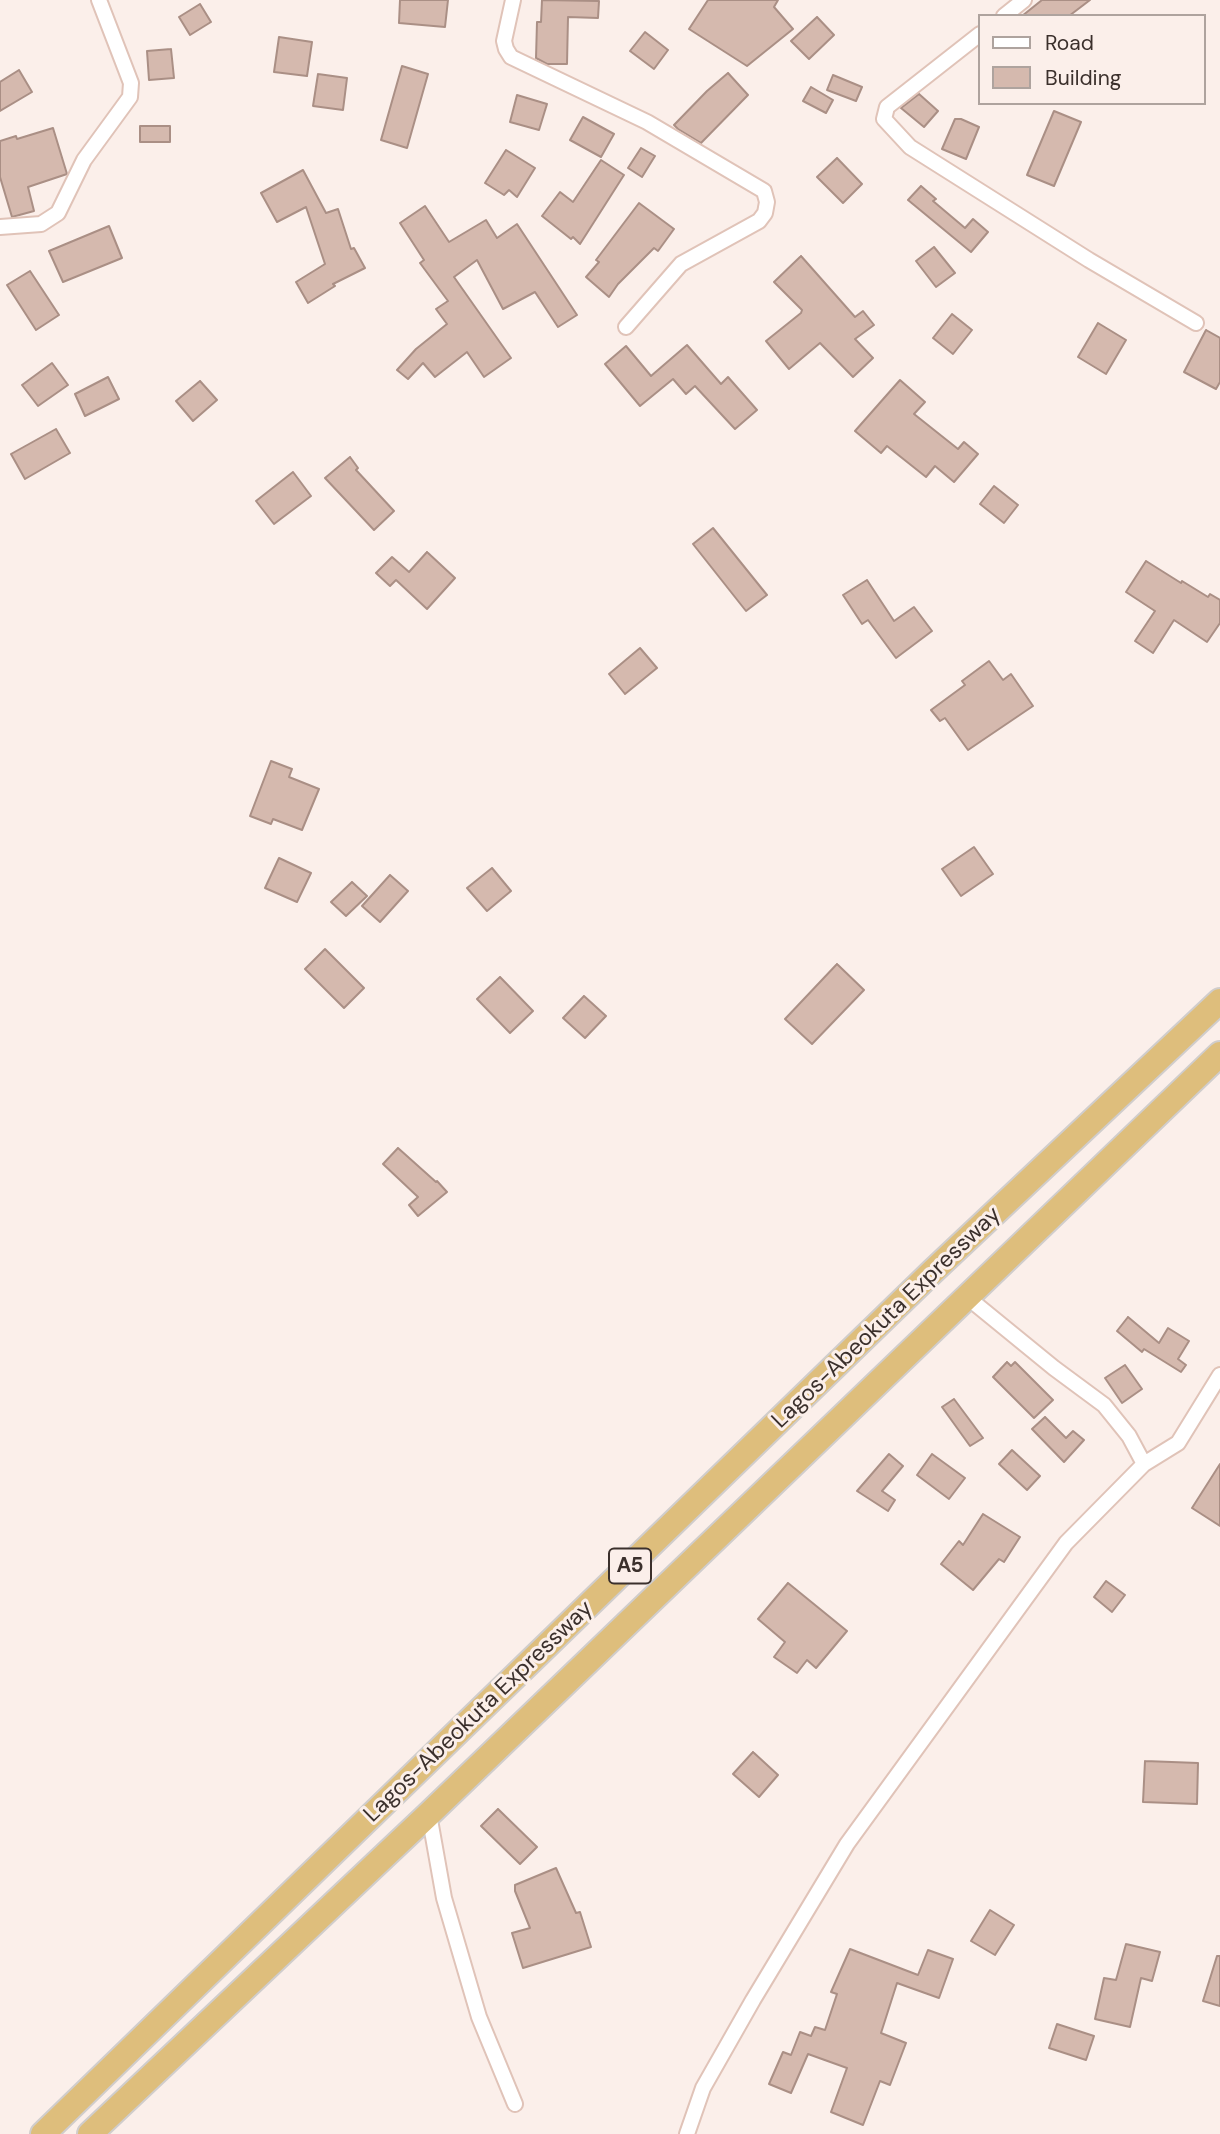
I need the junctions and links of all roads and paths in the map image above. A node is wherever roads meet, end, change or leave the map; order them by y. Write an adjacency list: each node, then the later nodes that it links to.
1 (99, 0): 6 (street)
2 (513, 0): 8 (street)
3 (1024, 0): 4 (street)
4 (1006, 14)
5 (978, 36): 7 (street)
6 (0, 227)
7 (1196, 323)
8 (626, 327)
9 (1220, 1001): 16 (highway, Lagos-Abeokuta Expressway / A5)
10 (1220, 1054): 11 (highway, Lagos-Abeokuta Expressway / A5)
11 (967, 1297): 13 (street); 14 (highway, Lagos-Abeokuta Expressway / A5)
12 (1220, 1376): 13 (street)
13 (1144, 1464): 18 (street)
14 (429, 1814): 15 (street); 17 (highway, Lagos-Abeokuta Expressway / A5)
15 (515, 2104)
16 (43, 2134)
17 (90, 2134)
18 (687, 2134)

